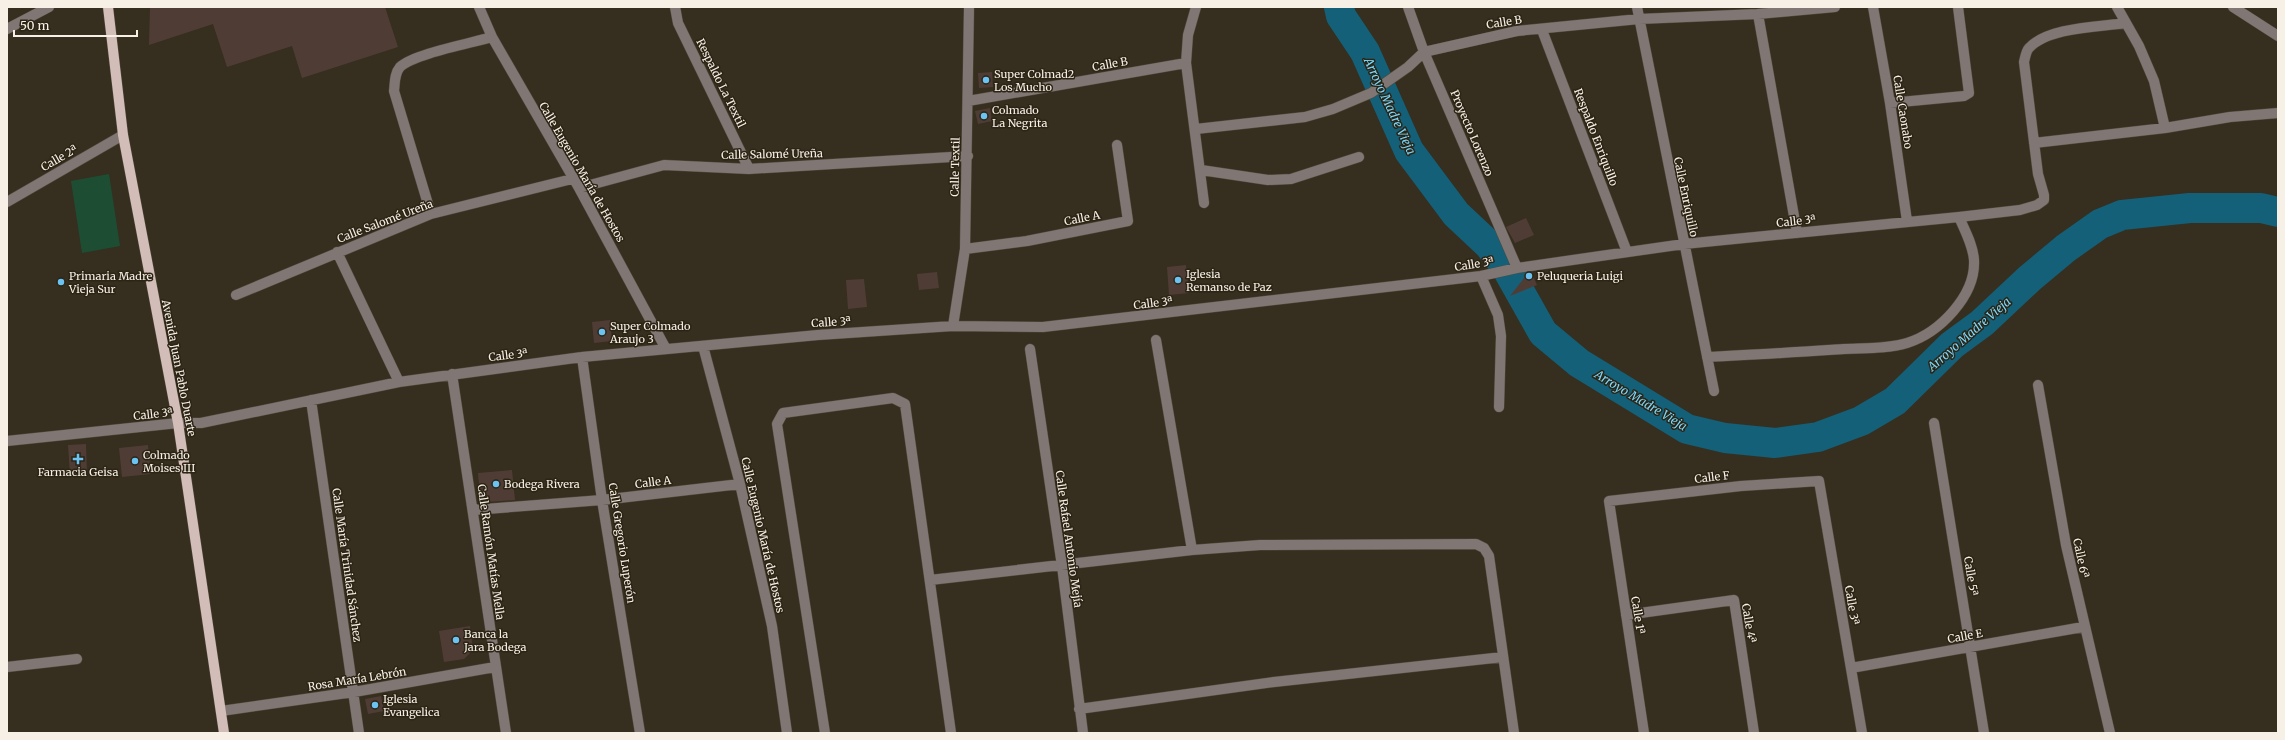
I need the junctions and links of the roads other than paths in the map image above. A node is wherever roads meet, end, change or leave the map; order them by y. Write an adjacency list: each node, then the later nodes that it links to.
1 (49, 7): 17 (street)
2 (108, 7): 28 (main road, Avenida Juan Pablo Duarte)
3 (479, 7): 20 (street, Calle Eugenio María de Hostos)
4 (675, 7): 33 (street, Respaldo La Textil)
5 (969, 7): 23 (street, Calle Textil)
6 (1196, 7): 22 (street)
7 (1408, 7): 21 (street, Proyecto Lorenzo)
8 (1637, 7): 15 (street, Calle Enriquillo)
9 (1835, 7): 14 (street, Calle B)
10 (1873, 7): 24 (street, Calle Caonabo)
11 (1958, 7): 24 (street)
12 (2117, 7): 16 (street)
13 (2233, 7): 19 (street)
14 (1758, 14): 15 (street, Calle B); 42 (street)
15 (1639, 20): 18 (street, Calle B); 43 (street, Calle Enriquillo)
16 (2126, 23): 26 (street); 29 (street, Calle 3ª)
17 (7, 29)
18 (1542, 30): 21 (street, Calle B); 46 (street, Respaldo Enriquillo)
19 (2278, 36)
20 (492, 37): 35 (street, Calle Eugenio María de Hostos); 39 (street)
21 (1424, 52): 27 (street, Calle B); 47 (street, Proyecto Lorenzo)
22 (1186, 63): 23 (street, Calle B); 27 (street)
23 (968, 102): 31 (street, Calle Textil)
24 (1890, 103): 41 (street, Calle Caonabo)
25 (2278, 113): 26 (street)
26 (2165, 128): 29 (street)
27 (1196, 129): 34 (street)
28 (123, 135): 37 (street, Calle 2ª); 63 (main road, Avenida Juan Pablo Duarte)
29 (2034, 143): 40 (street, Calle 3ª)
30 (1117, 145): 44 (street, Calle A)
31 (968, 156): 33 (street, Calle Salomé Ureña); 44 (street, Calle Textil)
32 (1360, 157): 34 (street)
33 (749, 169): 36 (street, Calle Salomé Ureña)
34 (1201, 170): 38 (street)
35 (572, 180): 36 (street, Calle Eugenio María de Hostos); 39 (street, Calle Salomé Ureña)
36 (579, 188): 53 (street, Calle Eugenio María de Hostos)
37 (7, 202)
38 (1204, 203)
39 (431, 214): 45 (street, Calle Salomé Ureña)
40 (1959, 217): 41 (street, Calle 3ª); 56 (street)
41 (1907, 221): 42 (street, Calle 3ª)
42 (1797, 233): 43 (street, Calle 3ª)
43 (1684, 244): 46 (street, Calle 3ª); 56 (street, Calle Enriquillo)
44 (965, 249): 50 (street, Calle Textil)
45 (338, 252): 49 (street, Calle Salomé Ureña); 58 (street)
46 (1627, 252): 47 (street, Calle 3ª)
47 (1517, 268): 48 (street, Calle 3ª)
48 (1486, 275): 50 (street, Calle 3ª); 62 (street)
49 (236, 295)
50 (953, 326): 52 (street, Calle 3ª)
51 (1156, 340): 71 (street)
52 (703, 346): 53 (street, Calle 3ª); 67 (street, Calle Eugenio María de Hostos)
53 (666, 349): 55 (street, Calle 3ª)
54 (1030, 349): 72 (street, Calle Rafael Antonio Mejía)
55 (582, 357): 57 (street, Calle 3ª); 68 (street, Calle Gregorio Luperón)
56 (1707, 357): 60 (street, Calle Enriquillo)
57 (452, 374): 58 (street, Calle 3ª); 70 (street, Calle Ramón Matías Mella)
58 (399, 382): 61 (street, Calle 3ª)
59 (2038, 385): 75 (street, Calle 6ª)
60 (1714, 391)
61 (311, 400): 63 (street, Calle 3ª); 82 (street, Calle María Trinidad Sánchez)
62 (1499, 407)
63 (178, 423): 65 (street, Calle 3ª); 84 (main road, Avenida Juan Pablo Duarte)
64 (1934, 423): 76 (street, Calle 5ª)
65 (7, 441)
66 (1819, 481): 69 (street, Calle F); 81 (street, Calle 3ª)
67 (740, 484): 68 (street, Calle A); 89 (street, Calle Eugenio María de Hostos)
68 (602, 500): 70 (street, Calle A); 88 (street, Calle Gregorio Luperón)
69 (1609, 501): 74 (street, Calle 1ª)
70 (473, 510): 80 (street, Calle Ramón Matías Mella)
71 (1192, 550): 72 (street); 77 (street)
72 (1062, 566): 73 (street); 83 (street, Calle Rafael Antonio Mejía)
73 (930, 580): 90 (street); 91 (street)
74 (1626, 616): 94 (street, Calle 1ª); 95 (street, Calle 4ª)
75 (2084, 626): 76 (street, Calle E); 98 (street, Calle 6ª)
76 (1971, 648): 81 (street, Calle E); 97 (street, Calle 5ª)
77 (1503, 657): 83 (street); 93 (street)
78 (77, 659): 79 (street)
79 (7, 667)
80 (495, 667): 82 (street, Rosa María Lebrón); 87 (street, Calle Ramón Matías Mella)
81 (1851, 668): 96 (street, Calle 3ª)
82 (354, 692): 84 (street, Rosa María Lebrón); 86 (street, Calle María Trinidad Sánchez)
83 (1079, 709): 92 (street, Calle Rafael Antonio Mejía)
84 (222, 711): 85 (main road, Avenida Juan Pablo Duarte)
85 (224, 733)
86 (359, 733)
87 (506, 733)
88 (640, 733)
89 (787, 733)
90 (825, 733)
91 (951, 733)
92 (1083, 733)
93 (1514, 733)
94 (1644, 733)
95 (1754, 733)
96 (1862, 733)
97 (1984, 733)
98 (2110, 733)

